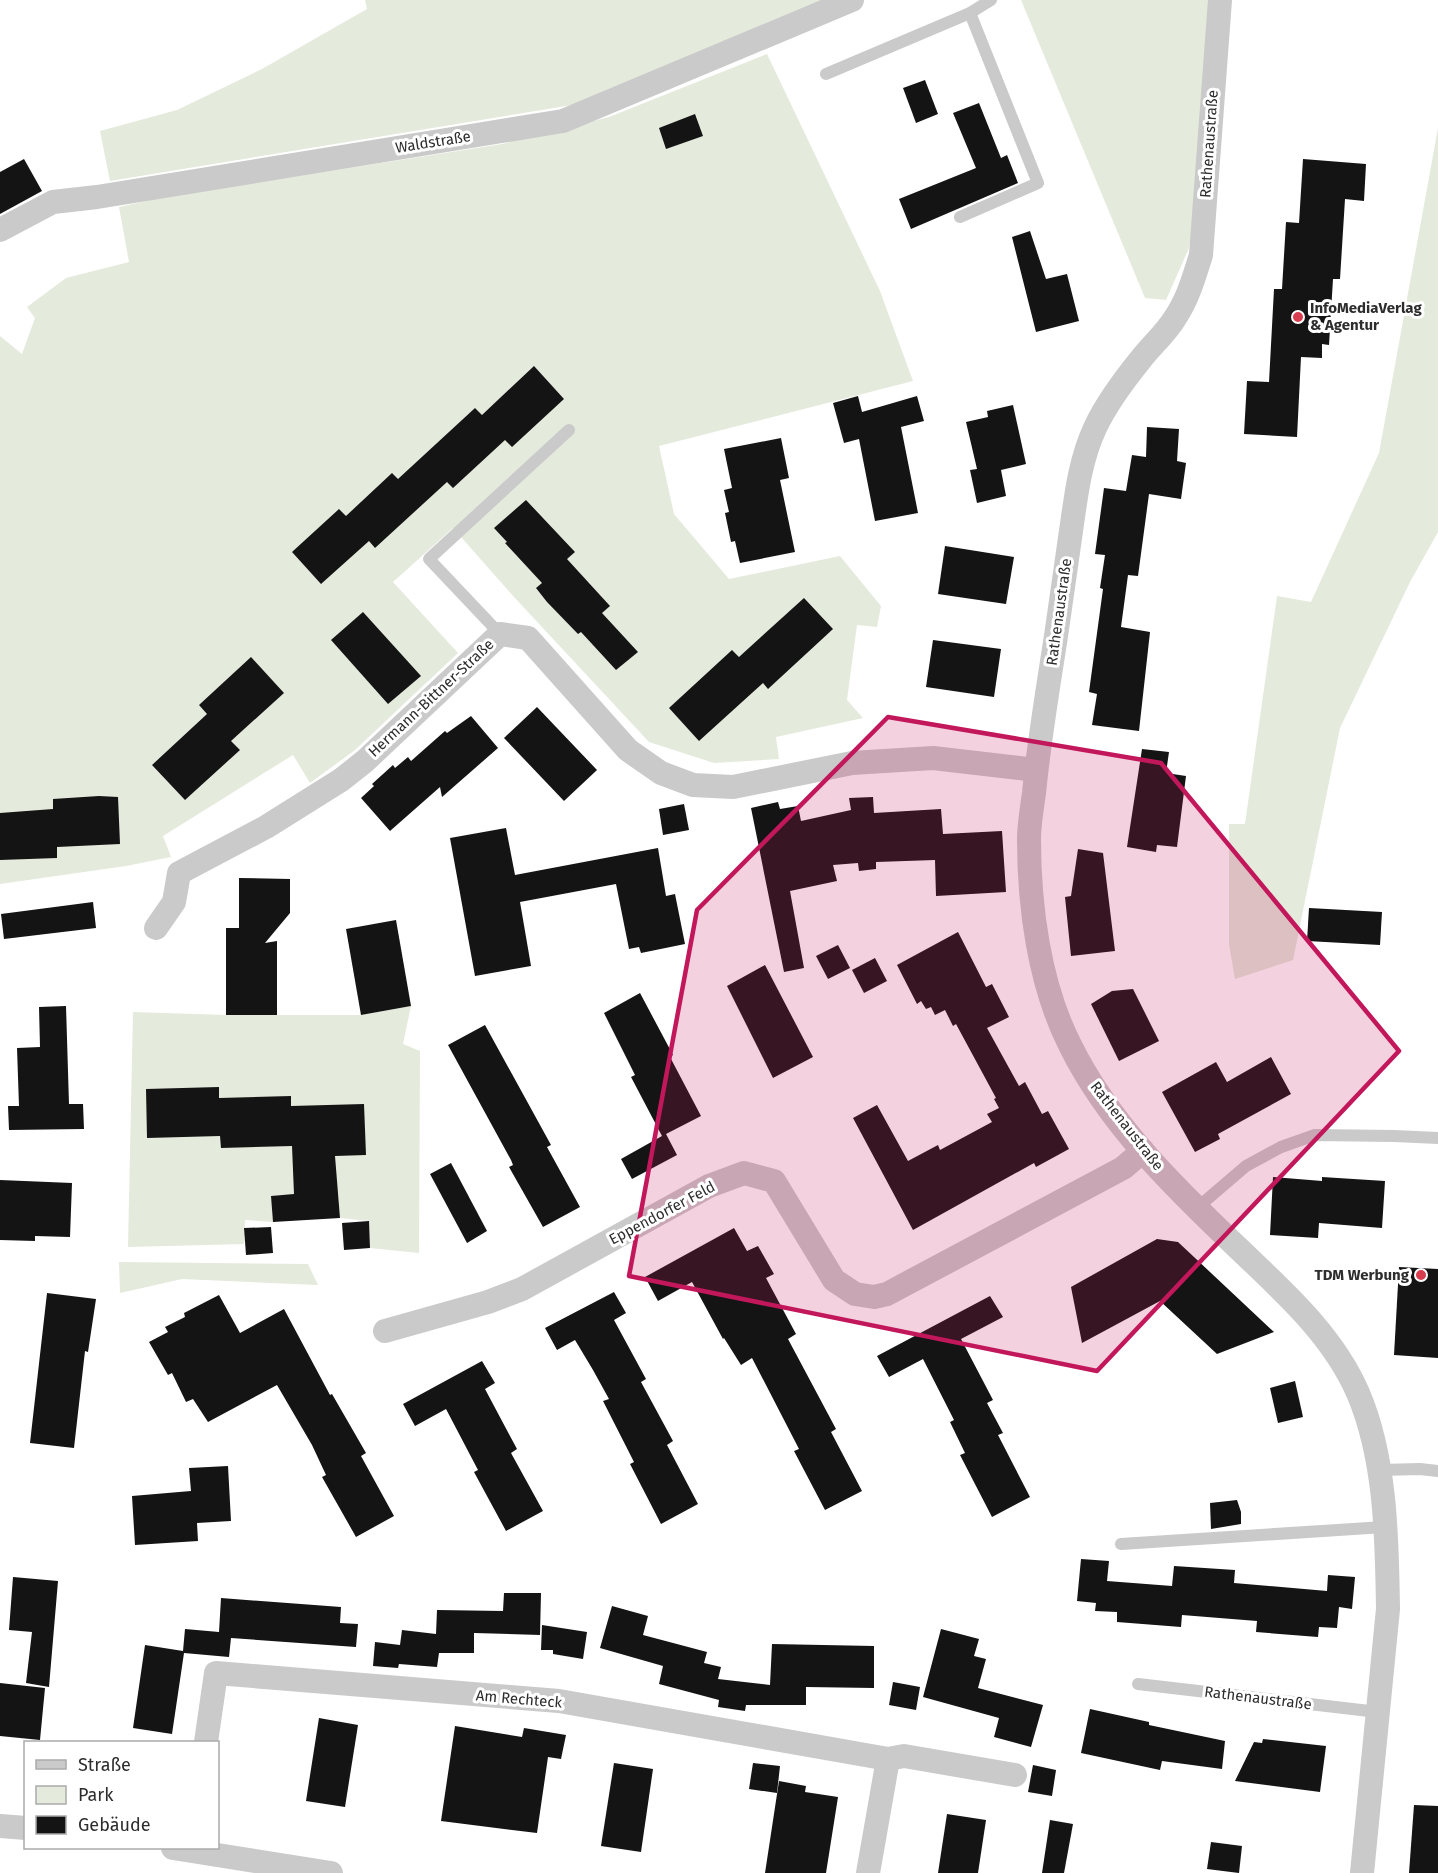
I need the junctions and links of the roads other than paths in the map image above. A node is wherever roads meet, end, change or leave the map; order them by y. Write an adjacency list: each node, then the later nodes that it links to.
1 (852, 0): 7 (street, Waldstraße)
2 (991, 0): 4 (lane)
3 (1220, 0): 10 (street, Rathenaustraße)
4 (970, 13): 5 (lane); 6 (lane)
5 (826, 74)
6 (960, 217)
7 (0, 230)
8 (569, 430): 9 (lane)
9 (500, 634): 10 (street, Hermann-Bittner-Straße); 11 (street, Hermann-Bittner-Straße)
10 (1036, 770): 13 (street, Rathenaustraße)
11 (156, 928)
12 (1438, 1138): 14 (lane)
13 (1143, 1151): 14 (street, Rathenaustraße); 15 (street, Eppendorfer Feld)
14 (1197, 1208): 16 (street, Rathenaustraße)
15 (385, 1331)
16 (1380, 1470): 17 (lane); 18 (street, Rathenaustraße)
17 (1438, 1471)
18 (1384, 1527): 19 (lane); 21 (street, Rathenaustraße)
19 (1121, 1544)
20 (1138, 1684): 21 (lane, Rathenaustraße)
21 (1378, 1712): 30 (street, Rathenaustraße)
22 (206, 1741): 23 (street, Am Rechteck)
23 (888, 1759): 24 (street, Am Rechteck); 29 (street)
24 (1015, 1775)
25 (0, 1826): 26 (street)
26 (24, 1828)
27 (191, 1849): 28 (street)
28 (327, 1873)
29 (868, 1873)
30 (1362, 1873)

